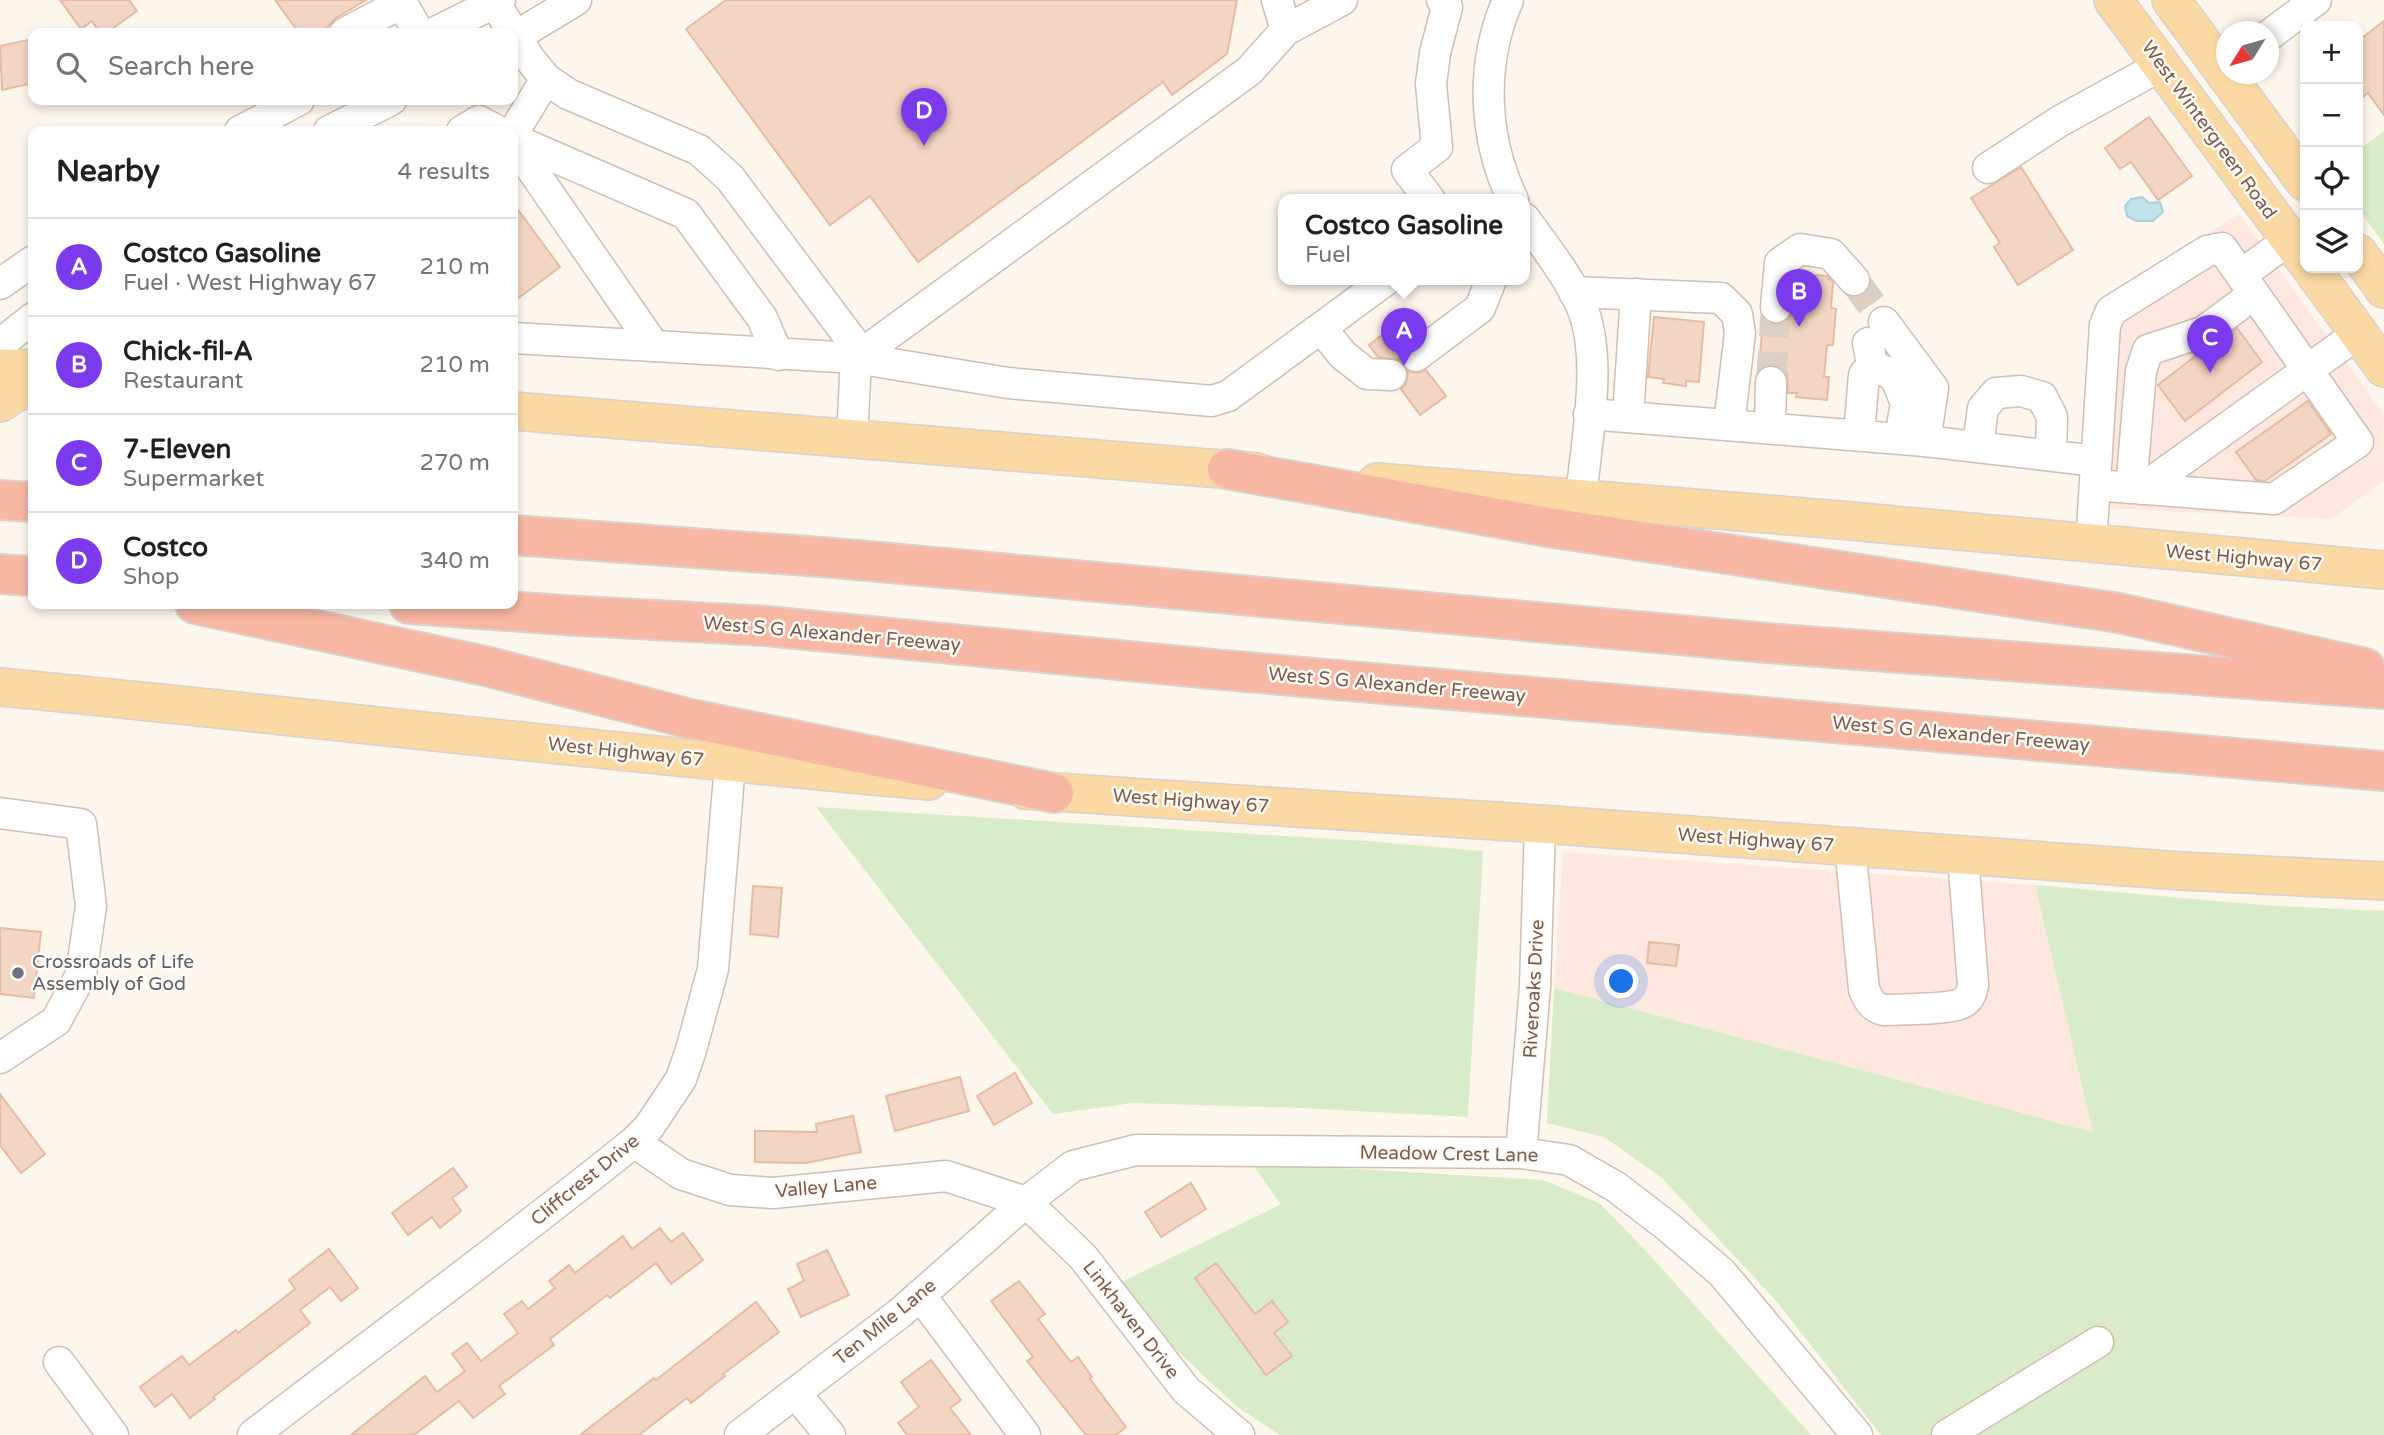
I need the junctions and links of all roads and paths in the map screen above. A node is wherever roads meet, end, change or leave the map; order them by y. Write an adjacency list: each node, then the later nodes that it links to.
1 (576, 0): 17 (street)
2 (1277, 0): 16 (street)
3 (1342, 0): 16 (street)
4 (1441, 0): 34 (street)
5 (1508, 0): 35 (street)
6 (2113, 0): 20 (main road, West Wintergreen Road)
7 (2171, 0): 19 (main road)
8 (2316, 0): 15 (street)
9 (496, 1): 13 (street); 14 (street)
10 (402, 2): 11 (street); 12 (street)
11 (354, 28)
12 (415, 28)
13 (444, 28)
14 (510, 28)
15 (2279, 28)
16 (1286, 30): 59 (street)
17 (518, 35)
18 (518, 43): 21 (street)
19 (2216, 58)
20 (2162, 65): 31 (street); 37 (main road, West Wintergreen Road)
21 (546, 79): 29 (street); 59 (street)
22 (2236, 84): 33 (main road)
23 (289, 105): 25 (street)
24 (381, 105): 26 (street)
25 (250, 126)
26 (339, 126)
27 (470, 126): 28 (street)
28 (488, 126)
29 (517, 126)
30 (518, 143): 57 (street)
31 (1988, 168)
32 (524, 169): 56 (street)
33 (2300, 175)
34 (1426, 194)
35 (1509, 194)
36 (1530, 227): 47 (street)
37 (2300, 242): 43 (street)
38 (2363, 260): 46 (main road)
39 (28, 264): 42 (street)
40 (2315, 273): 52 (main road)
41 (1854, 280): 49 (street)
42 (1, 281)
43 (2247, 284): 63 (street); 79 (street); 80 (street)
44 (1380, 285): 51 (street)
45 (1489, 285): 58 (street)
46 (2384, 289)
47 (1574, 292): 48 (street); 69 (street)
48 (1636, 294): 70 (street); 71 (street)
49 (1776, 307)
50 (28, 322): 55 (street)
51 (1321, 328): 59 (street); 64 (street)
52 (2359, 333): 61 (main road); 63 (street)
53 (518, 338): 56 (street)
54 (1875, 343): 73 (street); 75 (street); 75 (street)
55 (0, 344)
56 (654, 346): 57 (street)
57 (778, 355): 59 (street)
58 (1416, 356)
59 (856, 358): 74 (street)
60 (0, 368): 62 (main road)
61 (2384, 368)
62 (28, 369)
63 (2308, 370): 80 (street); 80 (street)
64 (1391, 375)
65 (1771, 382): 72 (street)
66 (28, 387): 67 (main road)
67 (0, 403)
68 (518, 411): 74 (main road, West Highway 67)
69 (1589, 414): 70 (street); 81 (street)
70 (1628, 417): 71 (street)
71 (1729, 425): 72 (street)
72 (1770, 428): 73 (street)
73 (1859, 435): 75 (street)
74 (852, 438): 78 (main road, West Highway 67)
75 (1912, 440): 76 (street)
76 (1978, 447): 77 (street); 77 (street)
77 (2051, 455): 79 (street)
78 (1227, 469): 81 (main road, West Highway 67); 91 (highway)
79 (2096, 473): 80 (street); 85 (street)
80 (2137, 488)
81 (1581, 498): 85 (main road, West Highway 67)
82 (0, 500): 83 (highway)
83 (28, 502)
84 (518, 535): 93 (highway)
85 (2091, 544): 86 (main road, West Highway 67)
86 (2384, 570)
87 (0, 573): 88 (highway)
88 (28, 576)
89 (218, 609): 96 (highway)
90 (479, 609): 95 (highway, West S G Alexander Freeway)
91 (2384, 672)
92 (0, 687): 94 (main road, West Highway 67)
93 (2384, 689)
94 (730, 764): 96 (main road, West Highway 67); 103 (street, Cliffcrest Drive)
95 (2384, 771)
96 (1054, 793): 98 (main road, West Highway 67)
97 (0, 813): 102 (street)
98 (1540, 824): 99 (main road, West Highway 67); 104 (street, Riveroaks Drive)
99 (1850, 846): 100 (main road, West Highway 67); 100 (street)
100 (1963, 855): 101 (main road, West Highway 67)
101 (2384, 881)
102 (0, 1058)
103 (634, 1142): 105 (street, Valley Lane); 111 (street, Cliffcrest Drive)
104 (1521, 1153): 105 (street, Meadow Crest Lane); 116 (street, Meadow Crest Lane)
105 (1026, 1202): 106 (street, Ten Mile Lane); 115 (street, Linkhaven Drive)
106 (920, 1295): 109 (street, Ten Mile Lane); 114 (street)
107 (2098, 1342): 117 (street)
108 (58, 1362): 110 (street)
109 (796, 1394): 112 (street, Ten Mile Lane); 113 (street)
110 (113, 1435)
111 (253, 1435)
112 (740, 1435)
113 (830, 1435)
114 (1025, 1435)
115 (1239, 1435)
116 (1857, 1435)
117 (1947, 1435)

